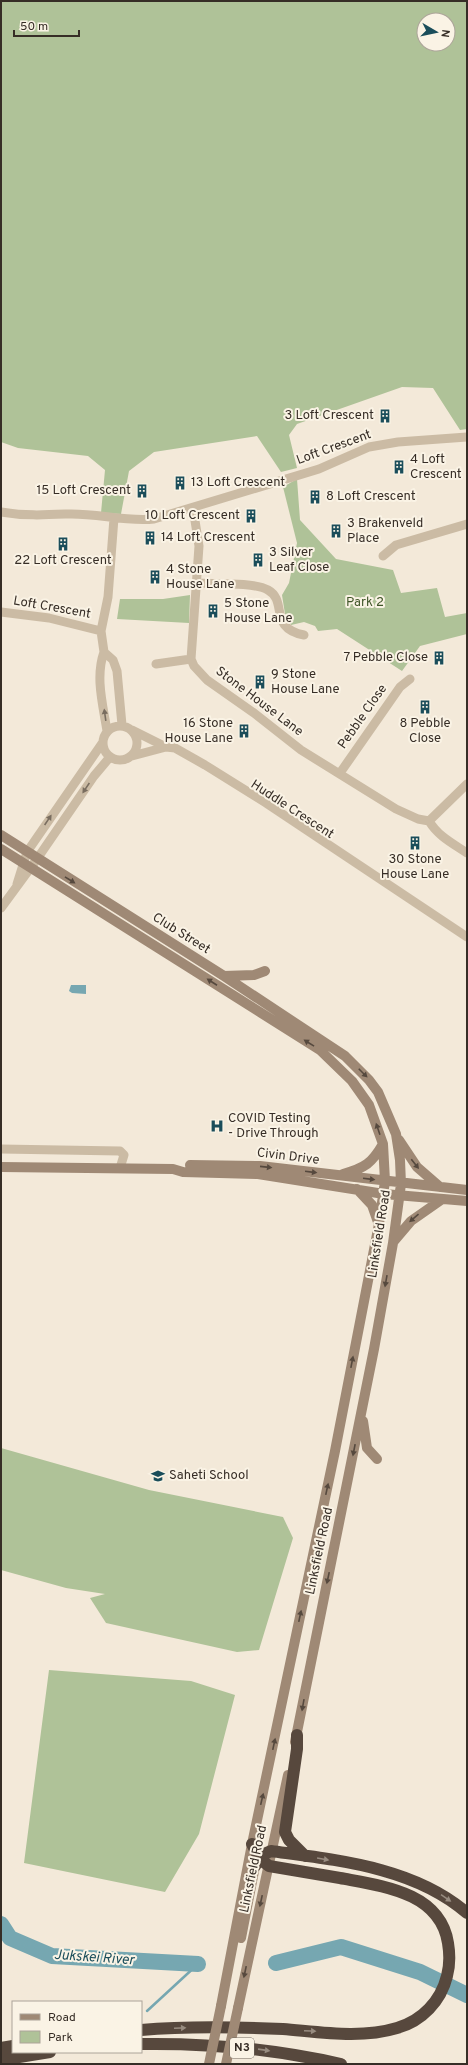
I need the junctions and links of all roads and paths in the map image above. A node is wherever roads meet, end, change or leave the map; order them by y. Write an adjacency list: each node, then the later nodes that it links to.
1 (467, 437): 2 (street, Loft Crescent)
2 (194, 508): 4 (street, Loft Crescent); 7 (street)
3 (1, 512): 4 (street, Loft Crescent)
4 (114, 518): 9 (street)
5 (467, 524): 6 (street)
6 (383, 556)
7 (197, 583): 10 (street); 12 (street)
8 (1, 612): 9 (street, Loft Crescent)
9 (101, 631): 11 (street, Loft Crescent)
10 (304, 635)
11 (104, 652): 15 (street); 16 (street)
12 (191, 659): 13 (street); 24 (street, Stone House Lane)
13 (156, 664)
14 (410, 679): 24 (street, Pebble Close)
15 (119, 697): 16 (street); 17 (street)
16 (102, 699): 19 (street, one-way to 16)
17 (122, 725): 18 (street); 19 (street)
18 (132, 730): 21 (street, Huddle Crescent); 22 (street)
19 (107, 731): 20 (street)
20 (103, 742): 23 (street); 29 (street, one-way to 20)
21 (166, 747): 22 (street); 34 (street, Huddle Crescent)
22 (132, 756): 23 (street)
23 (110, 757): 31 (street, one-way to 31)
24 (340, 773): 26 (street, Stone House Lane)
25 (467, 784): 26 (street)
26 (429, 821): 30 (street)
27 (1, 835): 29 (main road, Club Street)
28 (1, 849): 32 (main road, Club Street)
29 (27, 852): 31 (main road, Club Street); 32 (street)
30 (467, 853)
31 (38, 859): 32 (street); 36 (main road, Club Street, one-way to 36)
32 (26, 866): 33 (street); 38 (main road, Club Street, one-way to 32)
33 (1, 908)
34 (467, 937)
35 (265, 971): 36 (main road)
36 (224, 976): 37 (main road, Club Street)
37 (345, 1056): 39 (main road, Linksfield Road, one-way to 39)
38 (339, 1067): 40 (main road, Linksfield Road, one-way to 38)
39 (396, 1134): 47 (main road, Linksfield Road); 48 (main road, one-way to 48)
40 (383, 1144): 45 (main road); 46 (main road, Linksfield Road)
41 (1, 1149): 43 (street)
42 (1, 1167): 43 (main road, Civin Drive)
43 (120, 1168): 44 (main road, Civin Drive)
44 (173, 1169): 45 (main road, Civin Drive, one-way to 45); 49 (main road, Civin Drive)
45 (338, 1175): 46 (main road, Civin Drive, one-way to 46)
46 (385, 1181): 47 (main road, Civin Drive); 51 (main road, Linksfield Road)
47 (401, 1184): 48 (main road); 52 (main road, Linksfield Road)
48 (442, 1188): 50 (main road)
49 (357, 1190): 51 (main road, Civin Drive); 55 (main road)
50 (467, 1190)
51 (384, 1194): 52 (main road, Civin Drive); 55 (main road, Linksfield Road)
52 (399, 1196): 53 (main road); 56 (main road, Linksfield Road)
53 (441, 1200): 54 (main road); 56 (main road, one-way to 56)
54 (467, 1201)
55 (379, 1224): 60 (main road, Linksfield Road, one-way to 55)
56 (393, 1243): 57 (main road, Linksfield Road, one-way to 57)
57 (362, 1411): 58 (main road); 59 (main road, Linksfield Road, one-way to 59)
58 (377, 1459)
59 (297, 1735): 61 (main road, Linksfield Road); 62 (highway)
60 (252, 1844): 63 (highway); 65 (main road, Linksfield Road)
61 (271, 1851): 62 (highway); 63 (highway)
62 (305, 1856): 64 (highway, one-way to 64)
63 (261, 1864): 65 (main road); 66 (highway, one-way to 63); 73 (main road, Linksfield Road, one-way to 73, bridge)
64 (467, 1913)
65 (227, 1975): 72 (main road, Linksfield Road, bridge)
66 (142, 2030)
67 (142, 2044): 74 (highway, N3, one-way to 74)
68 (12, 2046): 69 (highway)
69 (1, 2048)
70 (44, 2053): 71 (highway)
71 (1, 2060)
72 (209, 2064)
73 (226, 2064)
74 (341, 2064)

